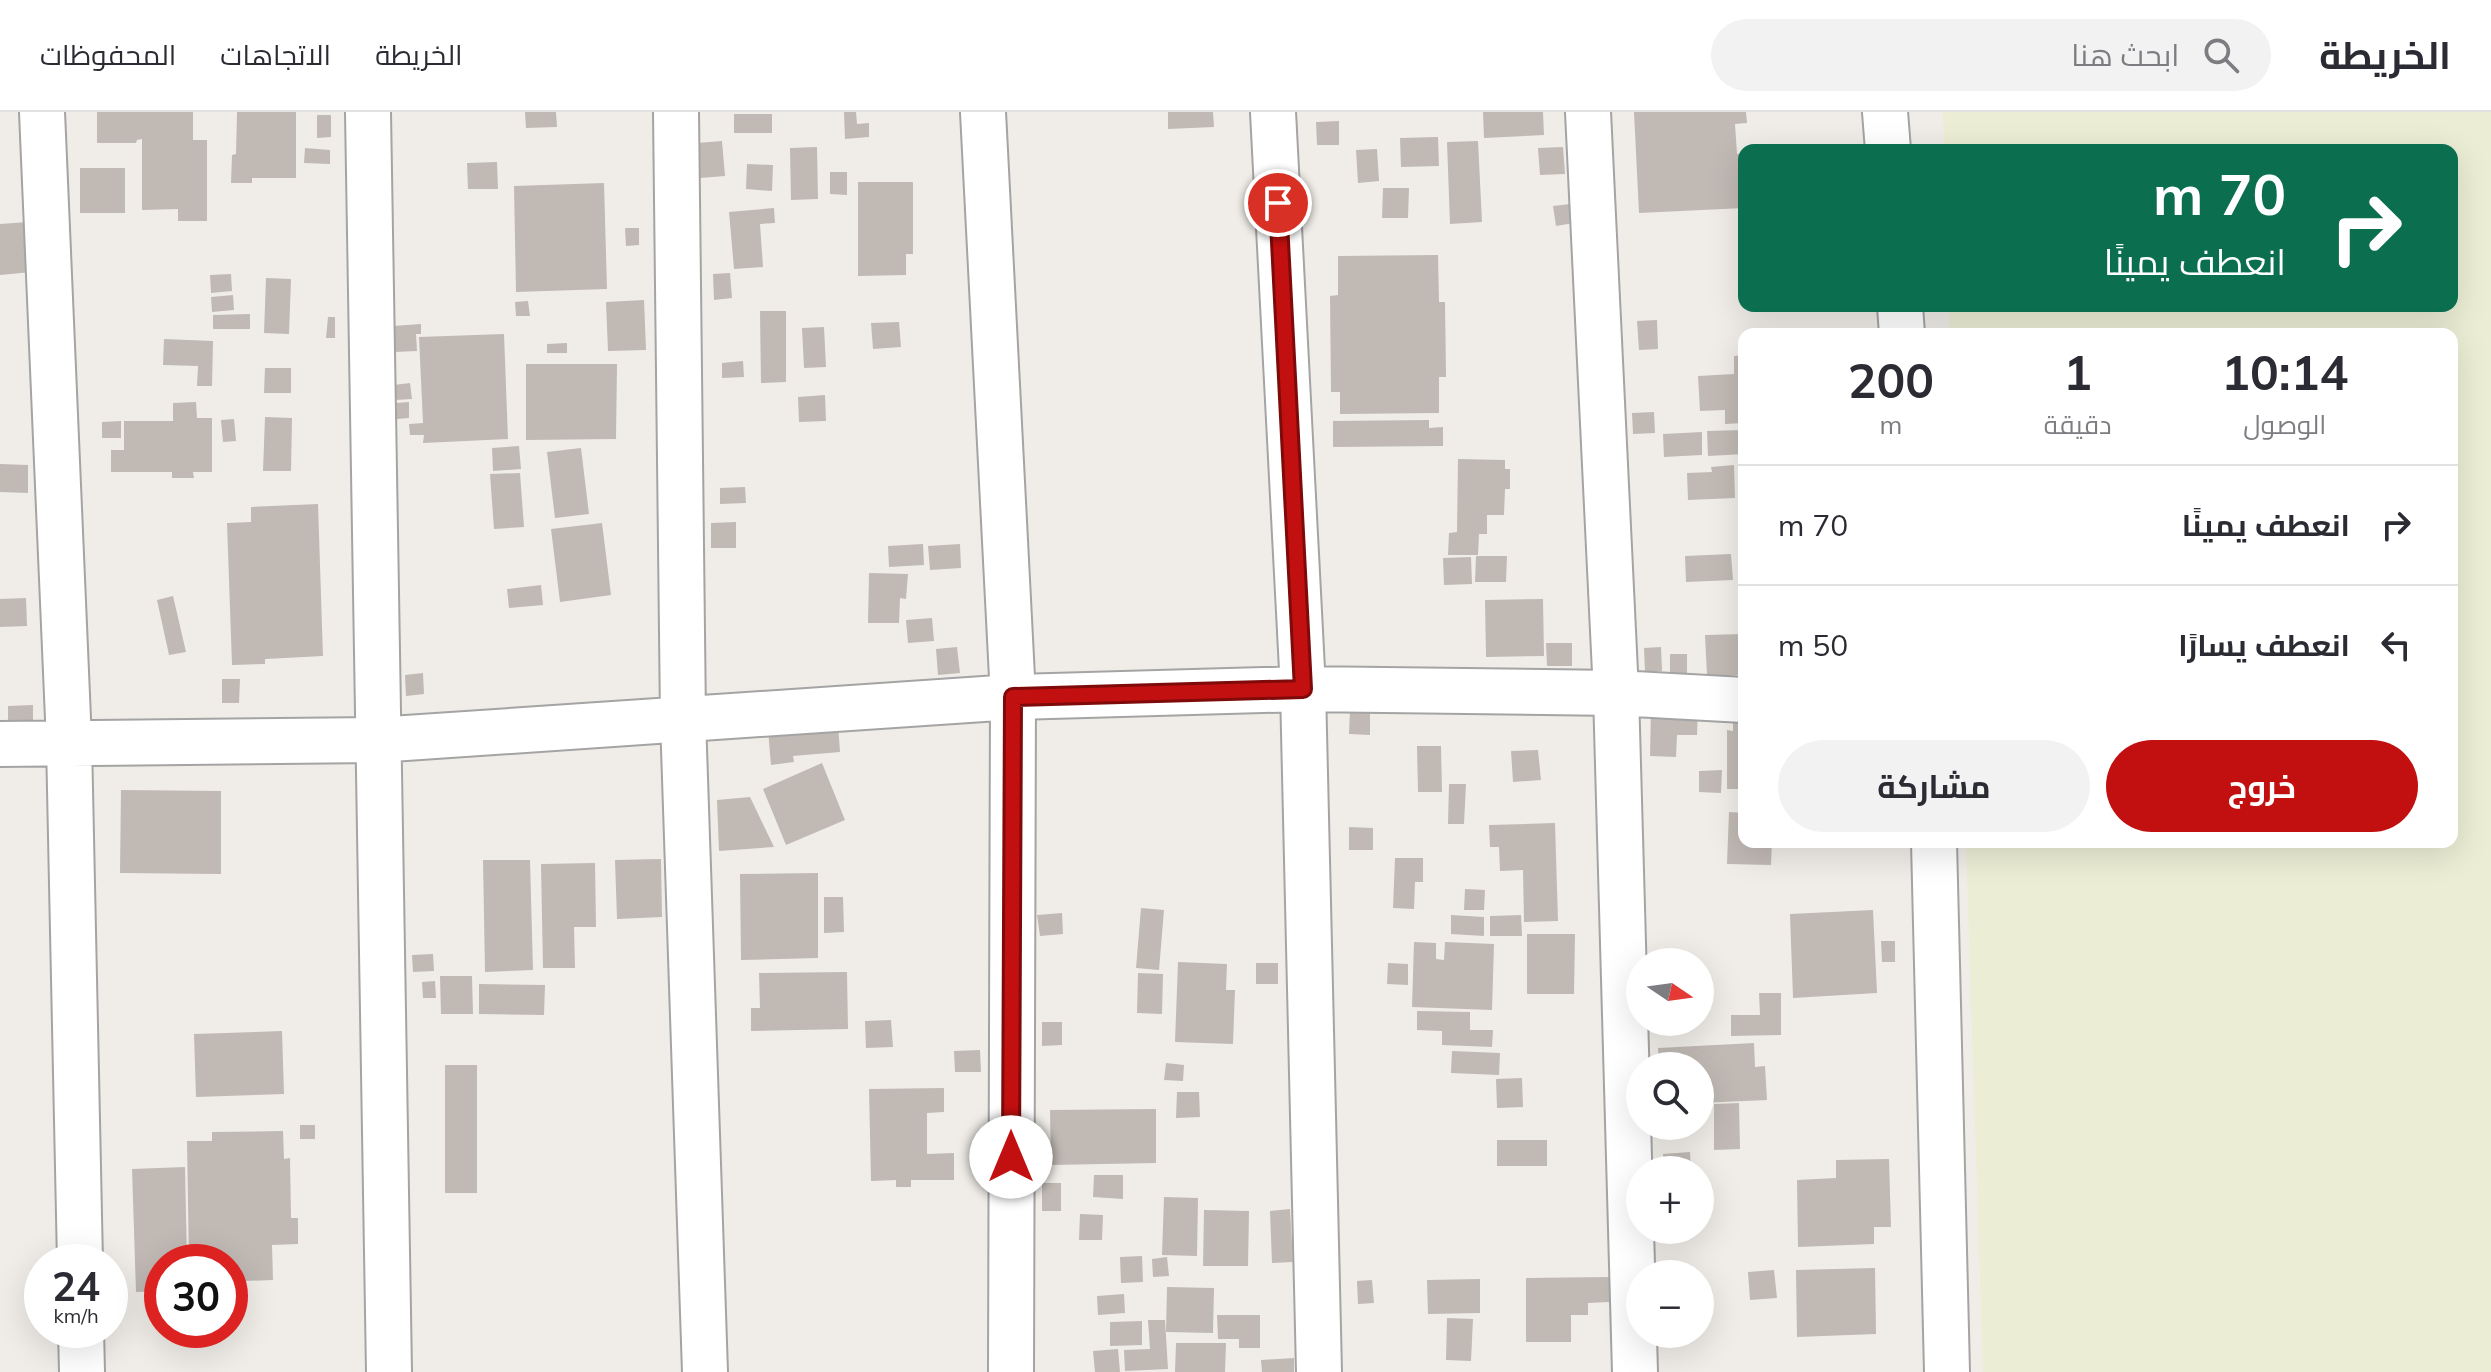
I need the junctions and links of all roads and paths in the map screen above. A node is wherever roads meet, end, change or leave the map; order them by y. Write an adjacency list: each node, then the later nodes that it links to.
1 (42, 112): 15 (street)
2 (368, 112): 14 (street)
3 (676, 112): 13 (street)
4 (983, 112): 11 (street)
5 (1273, 112): 9 (street)
6 (1588, 112): 10 (street)
7 (1885, 112): 8 (street)
8 (1888, 144)
9 (1303, 689): 10 (street); 11 (street); 24 (street)
10 (1616, 693): 12 (street); 25 (street)
11 (1013, 697): 13 (street); 23 (street)
12 (1738, 700)
13 (683, 719): 14 (street); 22 (street)
14 (376, 740): 15 (street); 21 (street)
15 (69, 742): 16 (street); 18 (street)
16 (0, 744)
17 (1934, 848): 26 (street)
18 (80, 1244)
19 (81, 1348): 20 (street)
20 (82, 1372)
21 (389, 1372)
22 (705, 1372)
23 (1011, 1372)
24 (1319, 1372)
25 (1635, 1372)
26 (1947, 1372)

